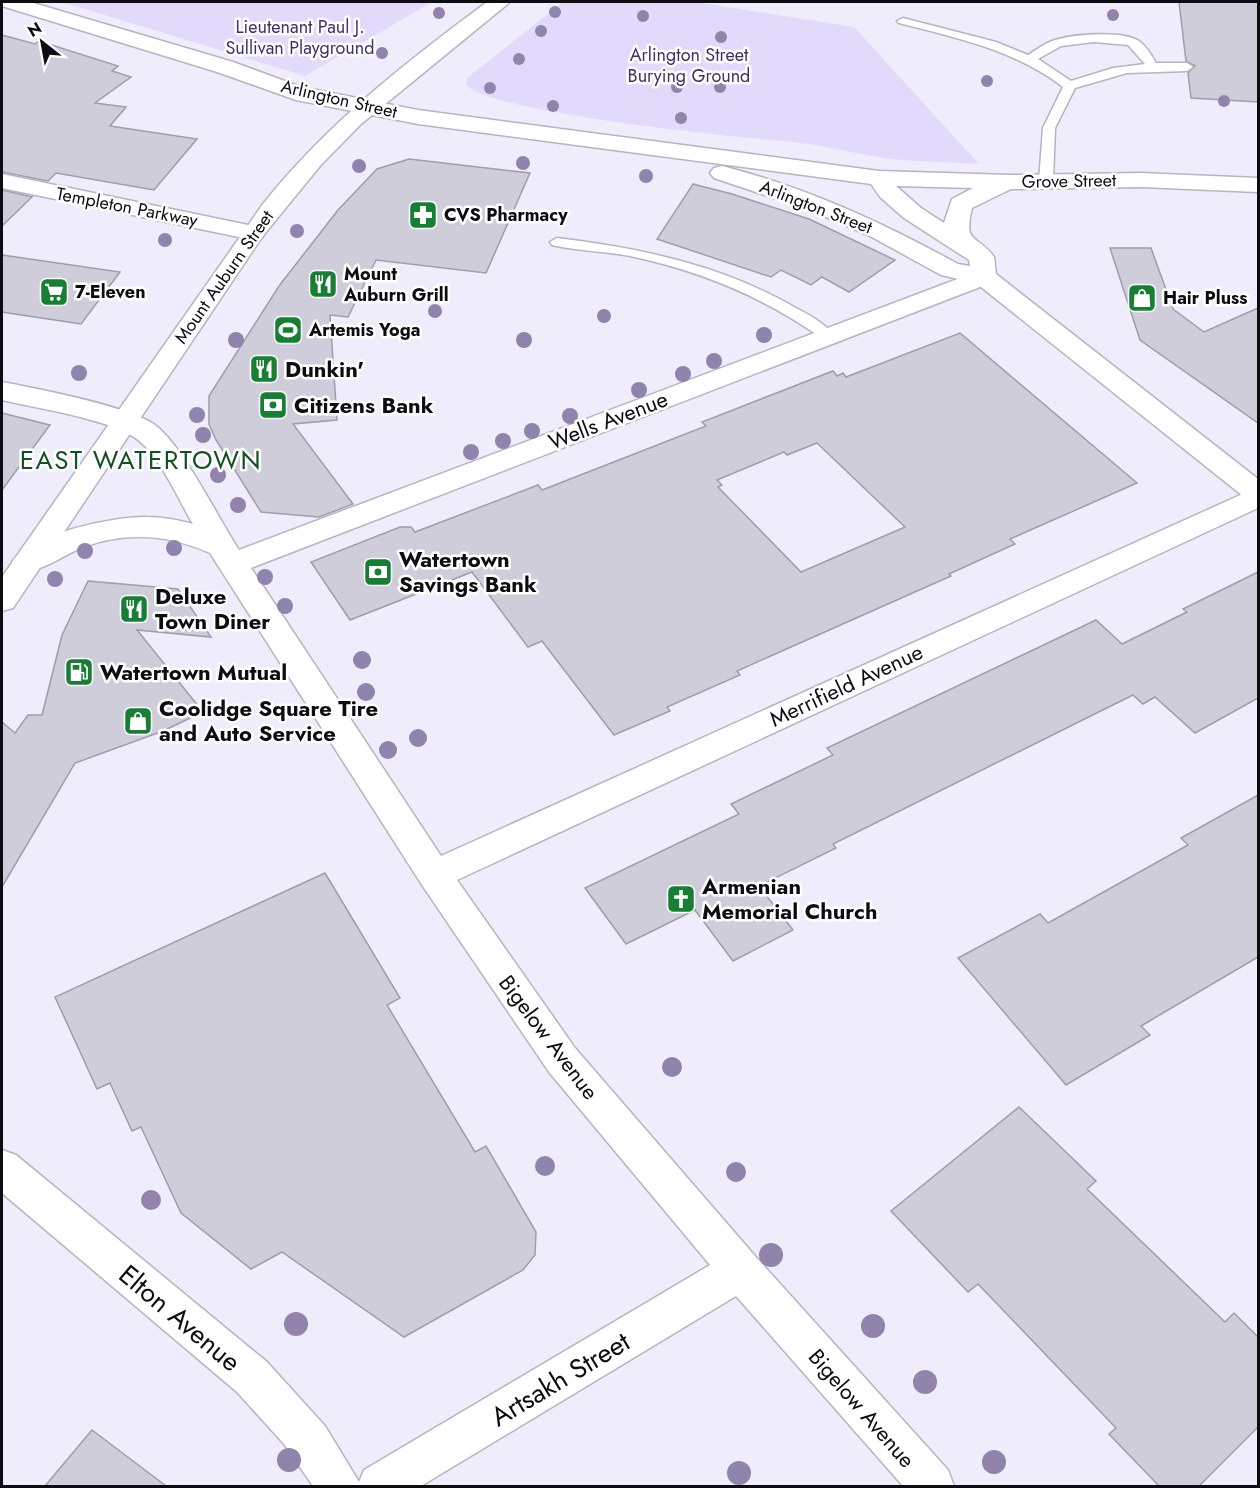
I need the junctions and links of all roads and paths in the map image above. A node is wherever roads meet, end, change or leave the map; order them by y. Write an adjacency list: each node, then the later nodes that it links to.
1 (9, 2): 8 (street, Arlington Street)
2 (500, 2): 8 (street, Mount Auburn Street)
3 (903, 21): 4 (lane)
4 (1029, 59): 5 (lane); 7 (lane)
5 (1153, 67): 6 (lane); 7 (lane)
6 (1187, 68)
7 (1070, 87): 13 (lane)
8 (365, 108): 9 (street, Arlington Street); 16 (street, Mount Auburn Street)
9 (643, 148): 10 (street, Arlington Street); 15 (street, Arlington Street)
10 (879, 178): 12 (street, Grove Street); 15 (street); 18 (street, Arlington Street)
11 (2, 181): 16 (street, Templeton Parkway)
12 (1010, 182): 13 (street, Grove Street); 18 (street)
13 (1046, 182): 14 (street, Grove Street)
14 (1258, 185)
15 (879, 231): 19 (street, Arlington Street)
16 (253, 232): 22 (street, Mount Auburn Street)
17 (557, 242): 20 (lane)
18 (962, 242): 19 (street, Arlington Street)
19 (984, 277): 20 (street, Wells Avenue); 23 (street, Arlington Street)
20 (828, 336): 24 (street, Wells Avenue)
21 (2, 391): 22 (street, Bigelow Avenue)
22 (123, 420): 24 (street, Bigelow Avenue); 25 (street, Mount Auburn Street)
23 (1258, 495): 27 (street, Merrifield Avenue)
24 (226, 555): 25 (street); 27 (street, Bigelow Avenue)
25 (27, 562): 26 (street, Mount Auburn Street)
26 (2, 600)
27 (434, 875): 29 (street, Bigelow Avenue)
28 (2, 1168): 30 (street, Elton Avenue)
29 (740, 1270): 31 (street, Artsakh Street); 32 (street, Bigelow Avenue)
30 (338, 1486)
31 (380, 1486)
32 (932, 1486)

